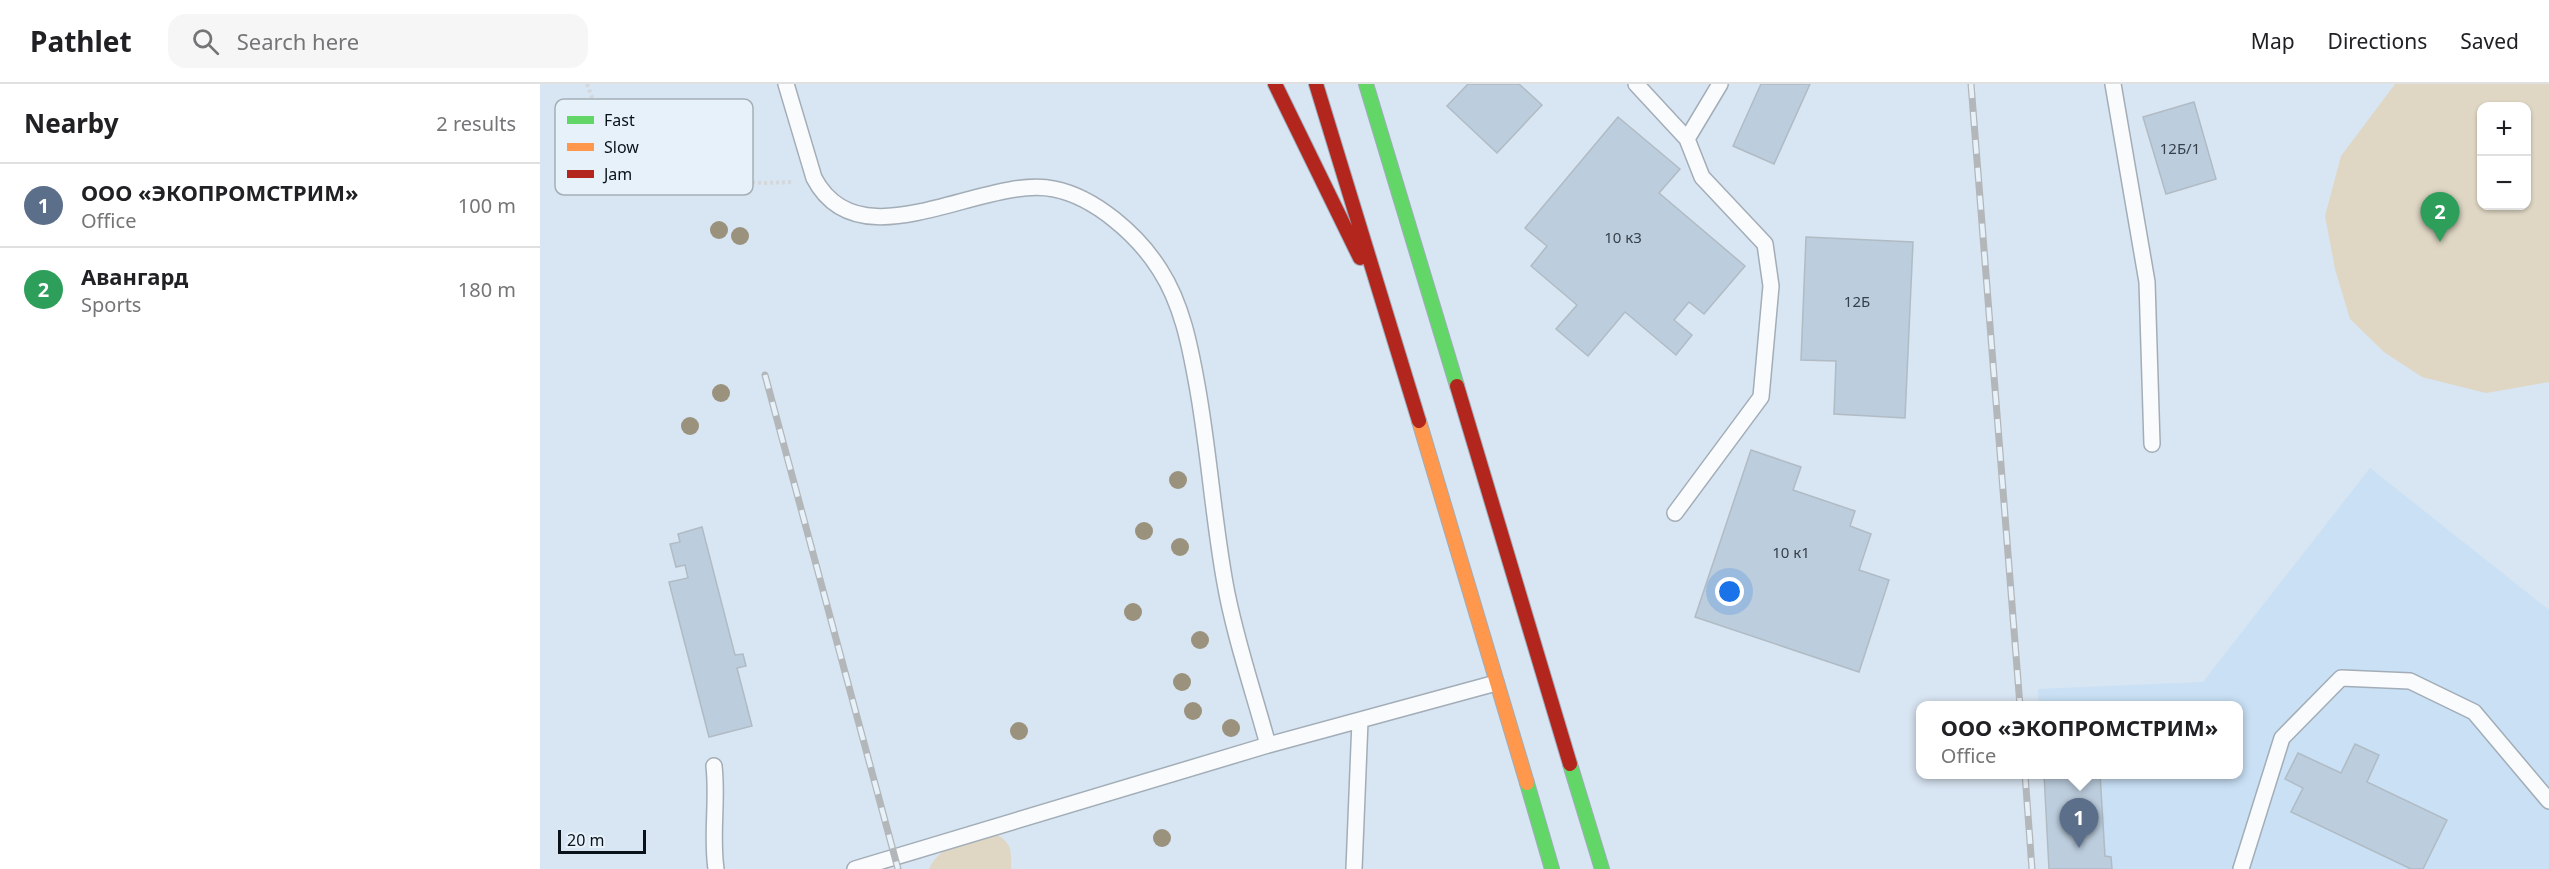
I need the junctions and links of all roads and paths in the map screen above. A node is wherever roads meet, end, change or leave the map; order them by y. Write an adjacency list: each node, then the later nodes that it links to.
1 (587, 84): 10 (path)
2 (786, 84): 13 (lane)
3 (1275, 84): 15 (main road)
4 (1316, 84): 15 (main road)
5 (1366, 84): 11 (main road)
6 (1373, 84): 11 (main road)
7 (1636, 84): 12 (lane)
8 (1720, 84): 12 (lane)
9 (2113, 84): 16 (lane)
10 (592, 99)
11 (1377, 118): 27 (main road)
12 (1687, 139): 17 (lane)
13 (814, 178): 14 (path); 20 (lane)
14 (753, 182)
15 (1388, 315): 18 (main road)
16 (2152, 444)
17 (1675, 513)
18 (1496, 683): 19 (lane); 26 (main road)
19 (1360, 721): 20 (lane); 25 (lane)
20 (1268, 745): 24 (lane)
21 (714, 766): 23 (lane)
22 (2549, 801): 28 (lane)
23 (716, 869)
24 (855, 869)
25 (1354, 869)
26 (1552, 869)
27 (1602, 869)
28 (2241, 869)

